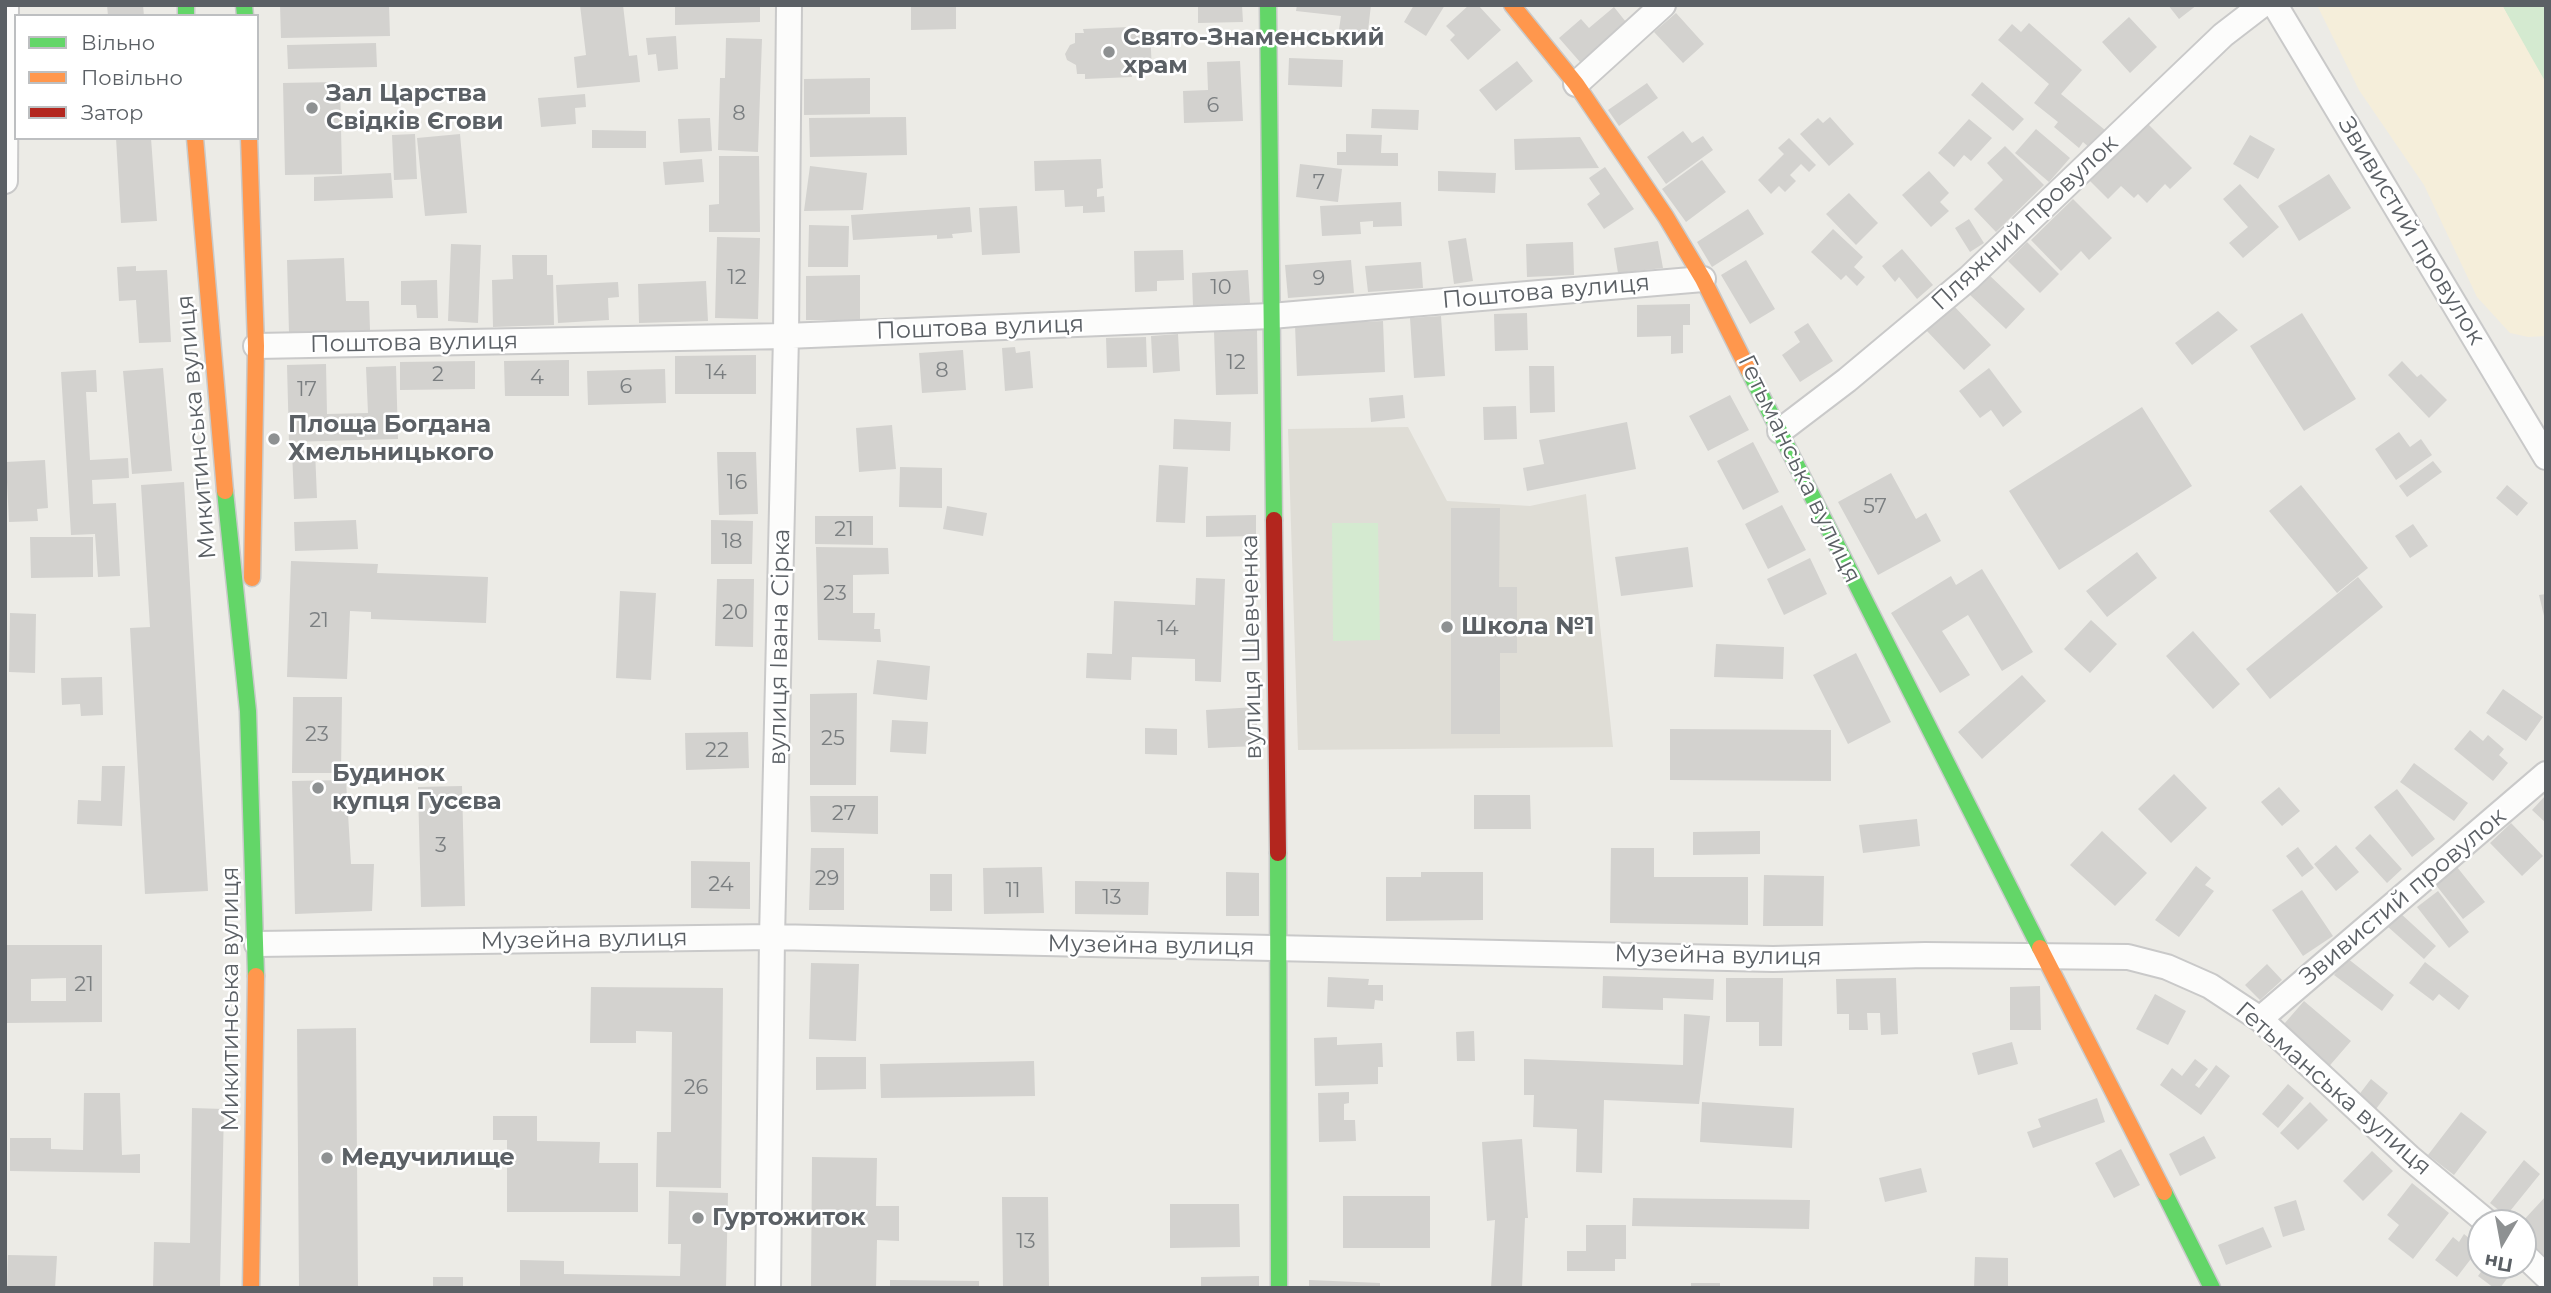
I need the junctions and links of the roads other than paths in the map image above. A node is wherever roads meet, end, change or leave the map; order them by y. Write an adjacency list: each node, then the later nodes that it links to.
1 (6, 5): 11 (street)
2 (789, 5): 14 (street, вулиця Івана Сірка)
3 (1268, 5): 13 (street, вулиця Шевченка)
4 (1512, 5): 8 (street, Гетьманська вулиця)
5 (1663, 5): 8 (street)
6 (2262, 5): 16 (street, Пляжний провулок)
7 (2275, 5): 17 (street, Звивистий провулок)
8 (1576, 84): 12 (street, Гетьманська вулиця)
9 (195, 140): 18 (street, Микитинська вулиця)
10 (249, 140): 15 (street, Микитинська вулиця)
11 (5, 181)
12 (1703, 279): 13 (street, Поштова вулиця); 16 (street, Гетьманська вулиця)
13 (1271, 316): 14 (street, Поштова вулиця); 22 (street, вулиця Шевченка)
14 (786, 336): 15 (street, Поштова вулиця); 20 (street, вулиця Івана Сірка)
15 (256, 346): 18 (street, Микитинська вулиця)
16 (1780, 431): 23 (street, Гетьманська вулиця)
17 (2546, 457)
18 (248, 711): 21 (street, Микитинська вулиця)
19 (2546, 774): 24 (street, Звивистий провулок)
20 (772, 937): 21 (street, Музейна вулиця); 22 (street, Музейна вулиця); 27 (street, вулиця Івана Сірка)
21 (257, 944): 26 (street, Микитинська вулиця)
22 (1279, 949): 23 (street, Музейна вулиця); 28 (street, вулиця Шевченка)
23 (2045, 958): 24 (street, Гетьманська вулиця); 29 (street, Гетьманська вулиця)
24 (2260, 1019): 25 (street, Гетьманська вулиця)
25 (2471, 1209)
26 (251, 1288)
27 (768, 1288)
28 (1279, 1288)
29 (2211, 1288)

